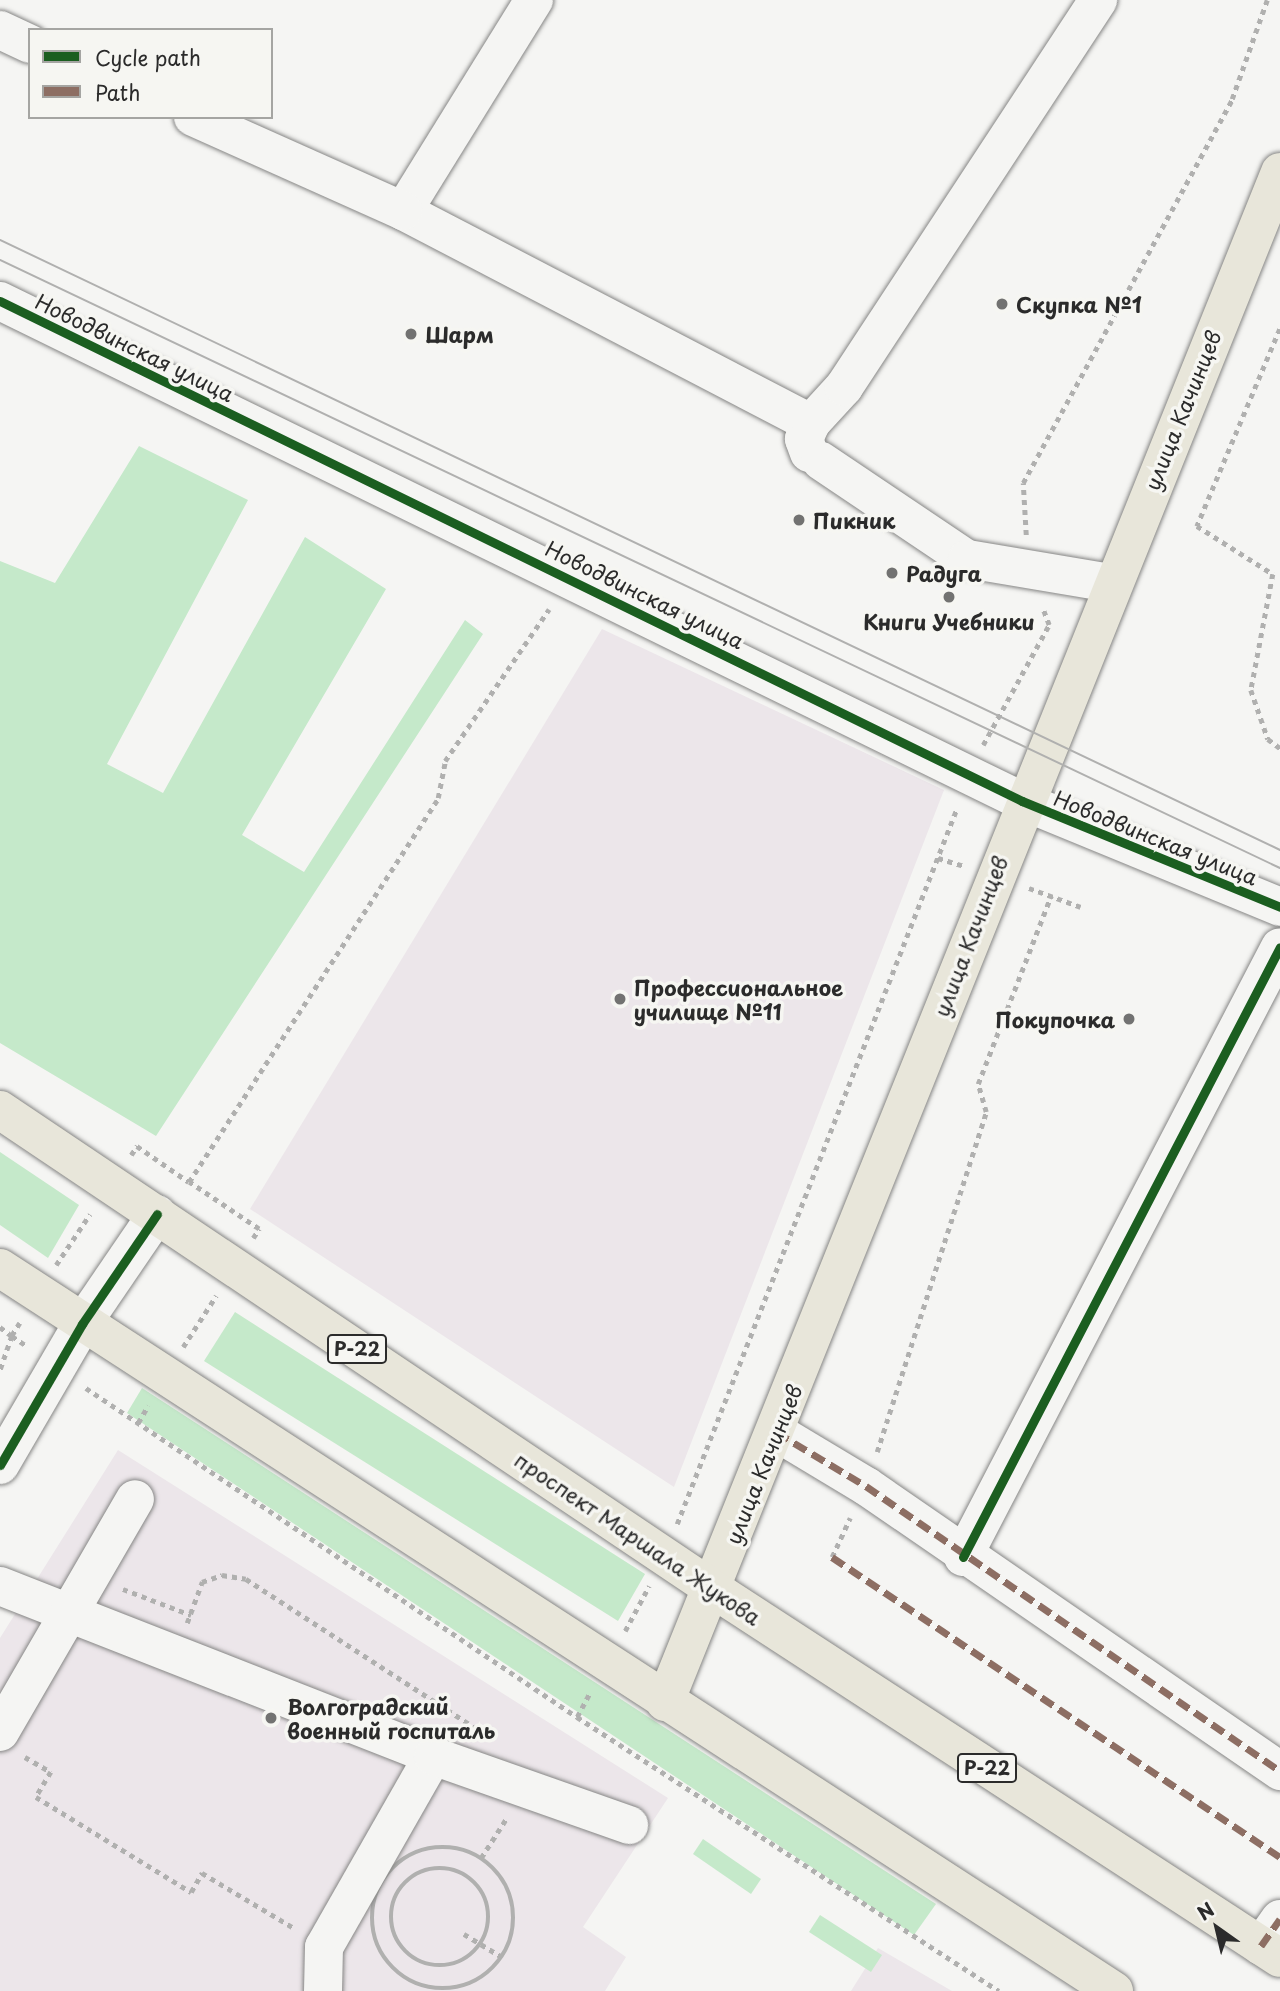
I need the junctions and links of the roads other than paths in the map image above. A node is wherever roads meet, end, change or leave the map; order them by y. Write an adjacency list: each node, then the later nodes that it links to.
1 (534, 0): 7 (street)
2 (1098, 0): 9 (street)
3 (0, 30): 4 (street)
4 (28, 43)
5 (198, 119): 7 (street)
6 (1280, 172): 10 (main road, улица Качинцев)
7 (403, 211): 9 (street)
8 (0, 301): 11 (street, Новодвинская улица)
9 (814, 446): 10 (street)
10 (1111, 583): 11 (main road, улица Качинцев)
11 (1022, 801): 12 (street, Новодвинская улица); 18 (main road, улица Качинцев)
12 (1280, 907)
13 (1280, 947): 21 (street)
14 (0, 1110): 15 (main road, проспект Маршала Жукова / Р-22)
15 (157, 1214): 17 (street); 23 (main road, проспект Маршала Жукова / Р-22)
16 (0, 1268): 17 (main road)
17 (82, 1324): 19 (street); 25 (main road)
18 (776, 1432): 21 (street); 23 (main road, улица Качинцев)
19 (0, 1465)
20 (135, 1499): 24 (street)
21 (963, 1557): 28 (street)
22 (0, 1586): 24 (street)
23 (713, 1589): 25 (main road, улица Качинцев); 30 (main road, проспект Маршала Жукова / Р-22)
24 (67, 1617): 26 (street); 27 (street)
25 (665, 1702): 32 (main road)
26 (10, 1743)
27 (433, 1756): 29 (street); 31 (street)
28 (1280, 1771)
29 (629, 1825)
30 (1274, 1941)
31 (323, 1991)
32 (1114, 1991)

